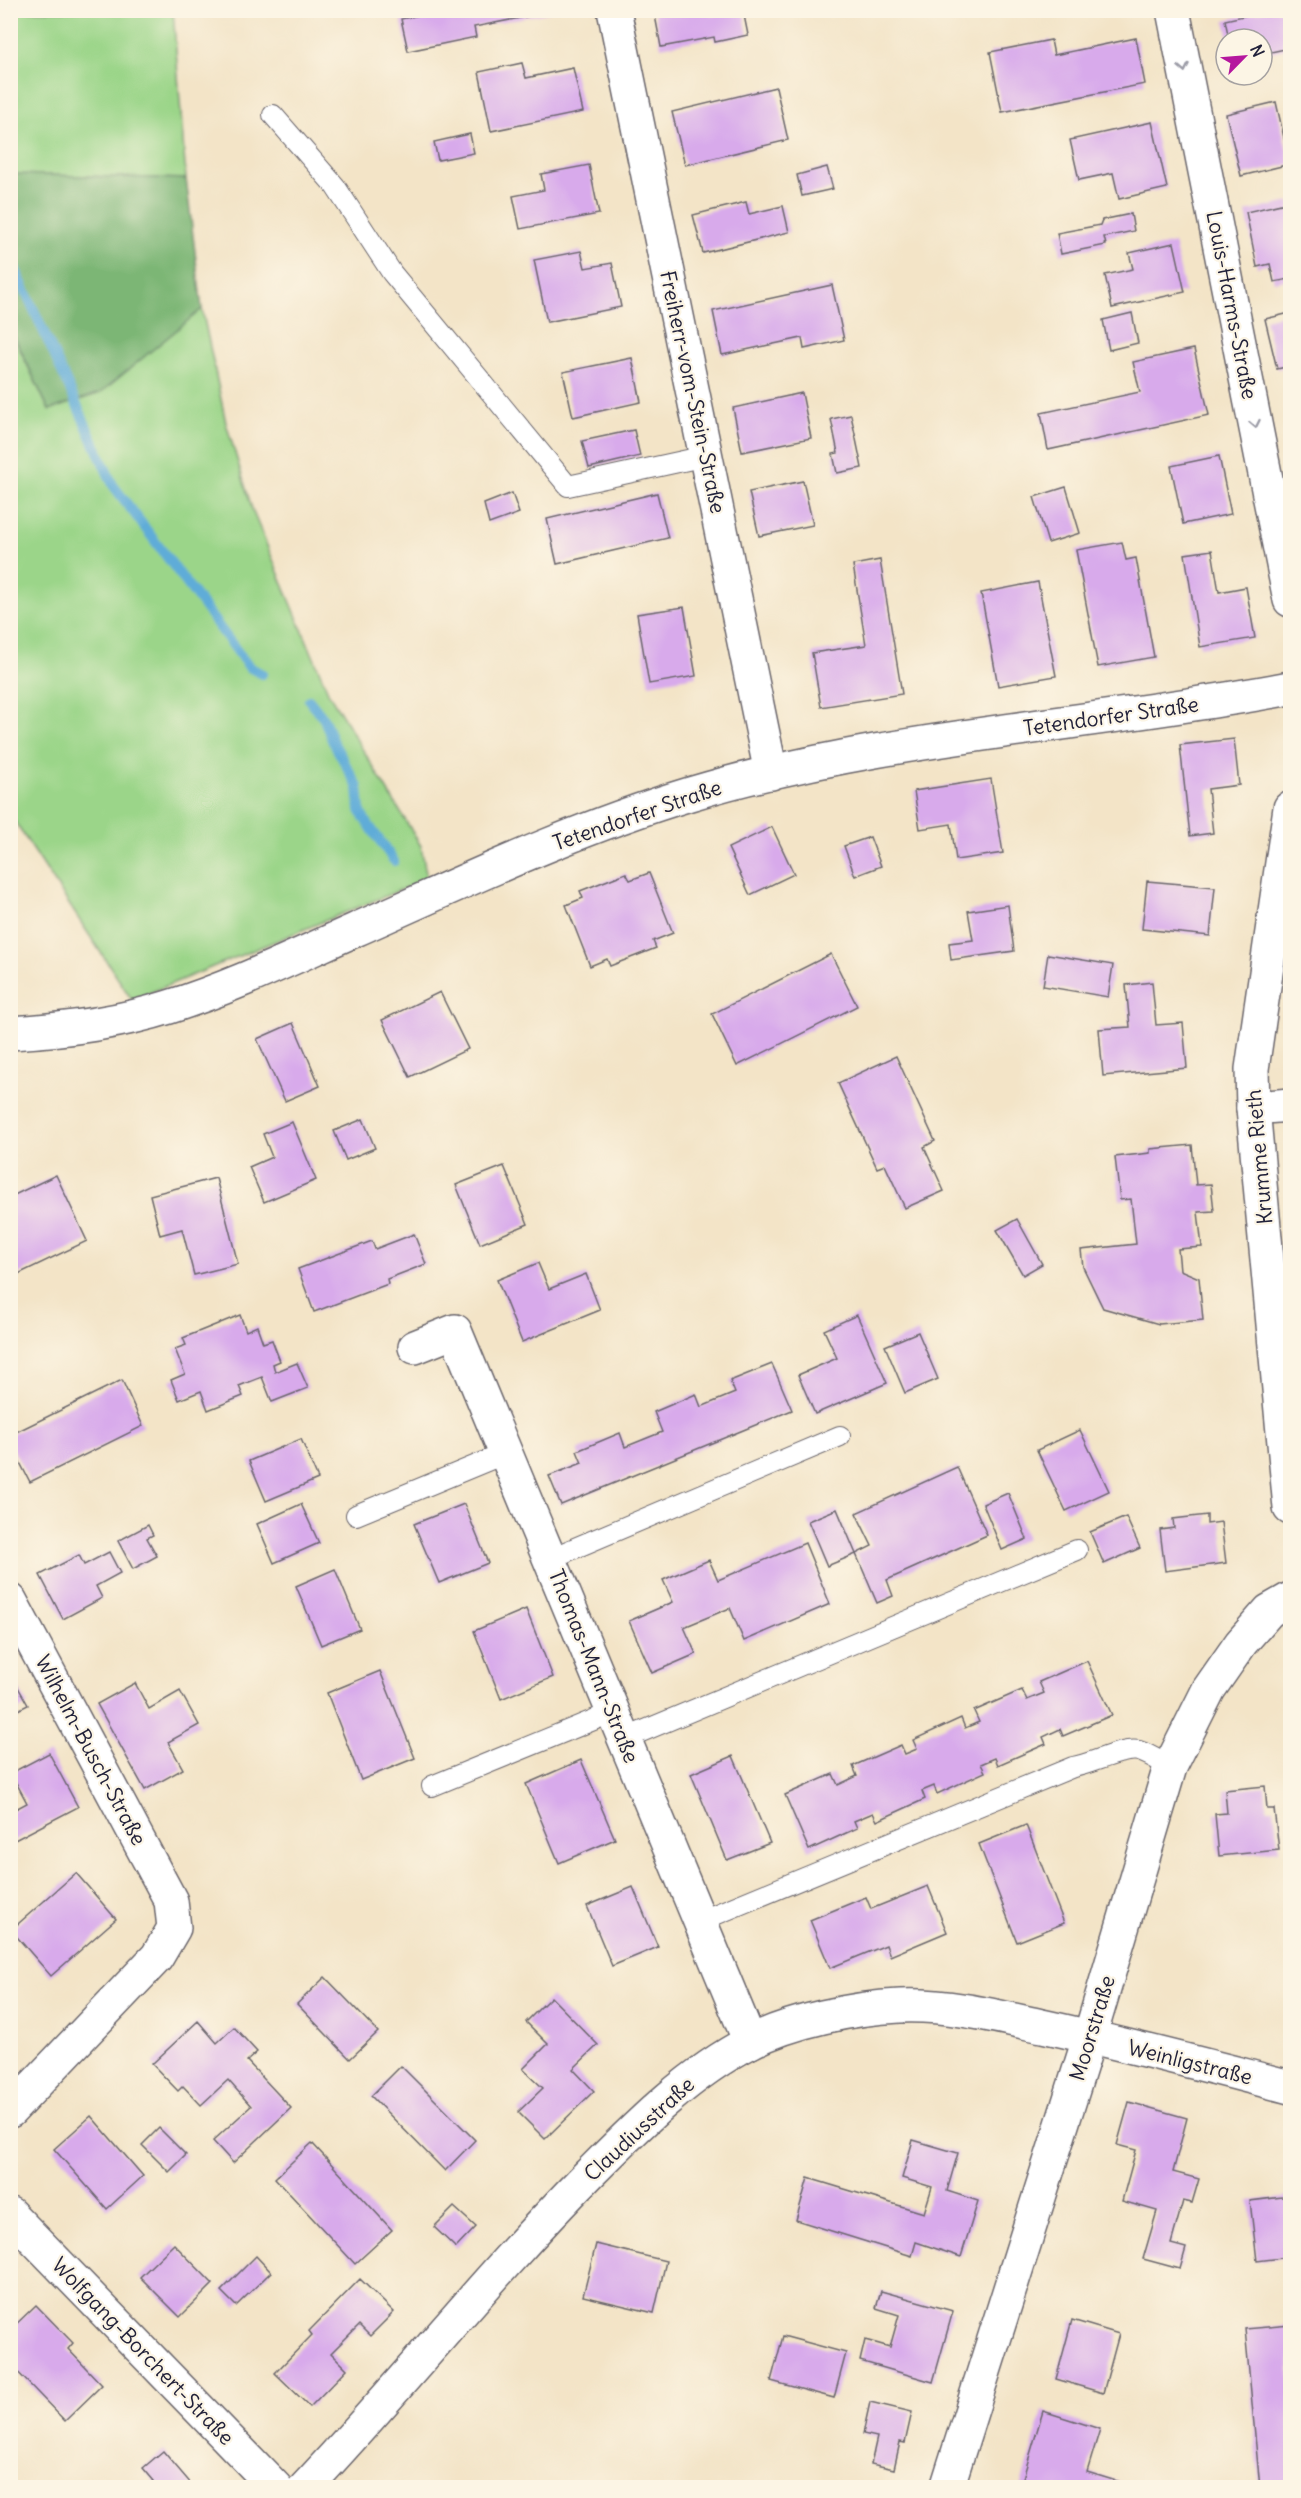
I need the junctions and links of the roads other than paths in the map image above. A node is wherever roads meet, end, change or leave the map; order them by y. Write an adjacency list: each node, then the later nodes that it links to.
1 (614, 10): 4 (street, Freiherr-vom-Stein-Straße)
2 (1173, 10): 5 (street, Louis-Harms-Straße, one-way to 5)
3 (273, 115): 4 (lane)
4 (706, 456): 7 (street, Freiherr-vom-Stein-Straße)
5 (1290, 600)
6 (1290, 688): 7 (street, Tetendorfer Straße)
7 (771, 773): 9 (street, Tetendorfer Straße)
8 (1290, 808): 11 (street, Krumme Rieth)
9 (10, 1033)
10 (1290, 1105): 11 (street)
11 (1253, 1108): 15 (street, Krumme Rieth)
12 (415, 1347): 14 (street, Thomas-Mann-Straße)
13 (840, 1436): 18 (lane)
14 (506, 1453): 16 (lane); 18 (street, Thomas-Mann-Straße)
15 (1290, 1508)
16 (357, 1515)
17 (1077, 1550): 21 (lane)
18 (549, 1559): 21 (street, Thomas-Mann-Straße)
19 (1290, 1599): 22 (street, Moorstraße)
20 (10, 1600): 28 (street, Wilhelm-Busch-Straße)
21 (618, 1725): 23 (lane); 24 (street, Thomas-Mann-Straße)
22 (1170, 1767): 24 (lane); 25 (street, Moorstraße)
23 (432, 1786)
24 (700, 1921): 26 (street, Thomas-Mann-Straße)
25 (1090, 2036): 26 (street, Claudiusstraße); 27 (street, Weinligstraße); 32 (street, Moorstraße)
26 (750, 2042): 31 (street, Claudiusstraße)
27 (1290, 2087)
28 (10, 2111)
29 (10, 2214): 30 (street, Wolfgang-Borchert-Straße)
30 (276, 2487)
31 (305, 2487)
32 (947, 2487)

